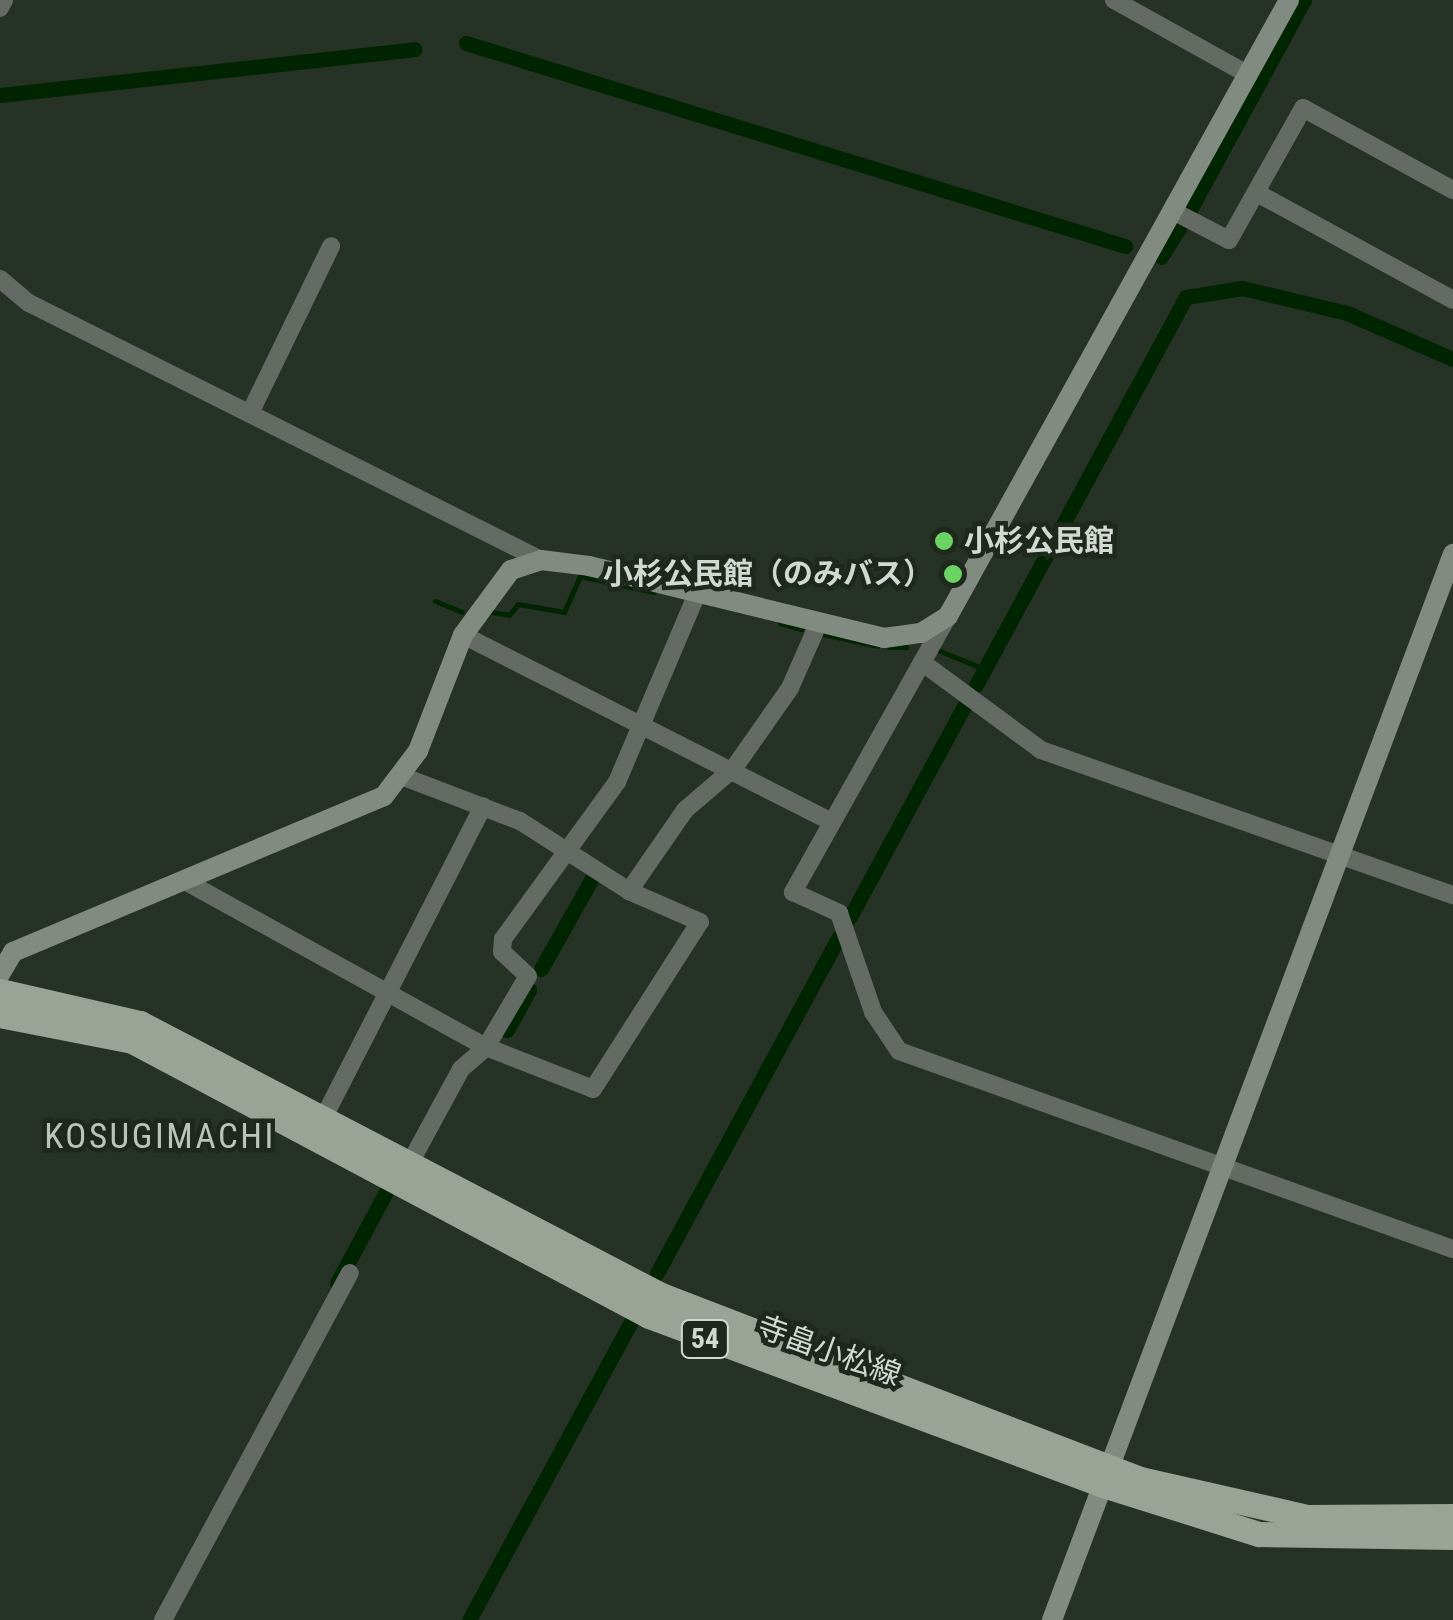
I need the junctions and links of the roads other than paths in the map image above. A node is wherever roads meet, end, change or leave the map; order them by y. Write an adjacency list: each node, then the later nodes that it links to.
1 (4, 0): 4 (street)
2 (1114, 0): 5 (street)
3 (1290, 0): 5 (street)
4 (0, 8)
5 (1249, 74): 8 (street)
6 (1453, 190): 7 (street)
7 (1257, 193): 8 (street); 11 (street)
8 (1172, 211): 16 (street)
9 (331, 246): 12 (street)
10 (0, 279): 12 (street)
11 (1453, 300)
12 (252, 409): 14 (street)
13 (1453, 554): 26 (street)
14 (542, 560): 15 (street); 18 (street)
15 (698, 592): 17 (street); 20 (street)
16 (948, 616): 17 (street); 19 (street)
17 (819, 622): 21 (street)
18 (463, 635): 20 (street); 22 (street)
19 (923, 663): 24 (street); 26 (street)
20 (645, 720): 21 (street); 25 (street)
21 (734, 768): 24 (street); 28 (street)
22 (404, 777): 23 (street); 27 (street)
23 (482, 806): 25 (street); 32 (street)
24 (827, 820): 37 (street)
25 (567, 850): 28 (street); 34 (street)
26 (1342, 854): 29 (street); 37 (street)
27 (185, 882): 30 (street); 32 (street)
28 (630, 892): 34 (street)
29 (1453, 896)
30 (0, 974)
31 (0, 991): 35 (main road, 寺畠小松線 / 54)
32 (387, 996): 34 (street); 35 (street)
33 (0, 1015): 40 (main road, 寺畠小松線 / 54)
34 (486, 1046): 36 (street)
35 (324, 1117): 36 (main road, 寺畠小松線 / 54)
36 (410, 1163): 40 (main road, 寺畠小松線 / 54)
37 (1225, 1165): 38 (street); 40 (street)
38 (1453, 1249)
39 (350, 1273): 43 (street)
40 (1103, 1475): 41 (main road, 寺畠小松線 / 54); 42 (main road, 寺畠小松線 / 54); 44 (street)
41 (1453, 1516)
42 (1453, 1537)
43 (164, 1620)
44 (1052, 1620)

